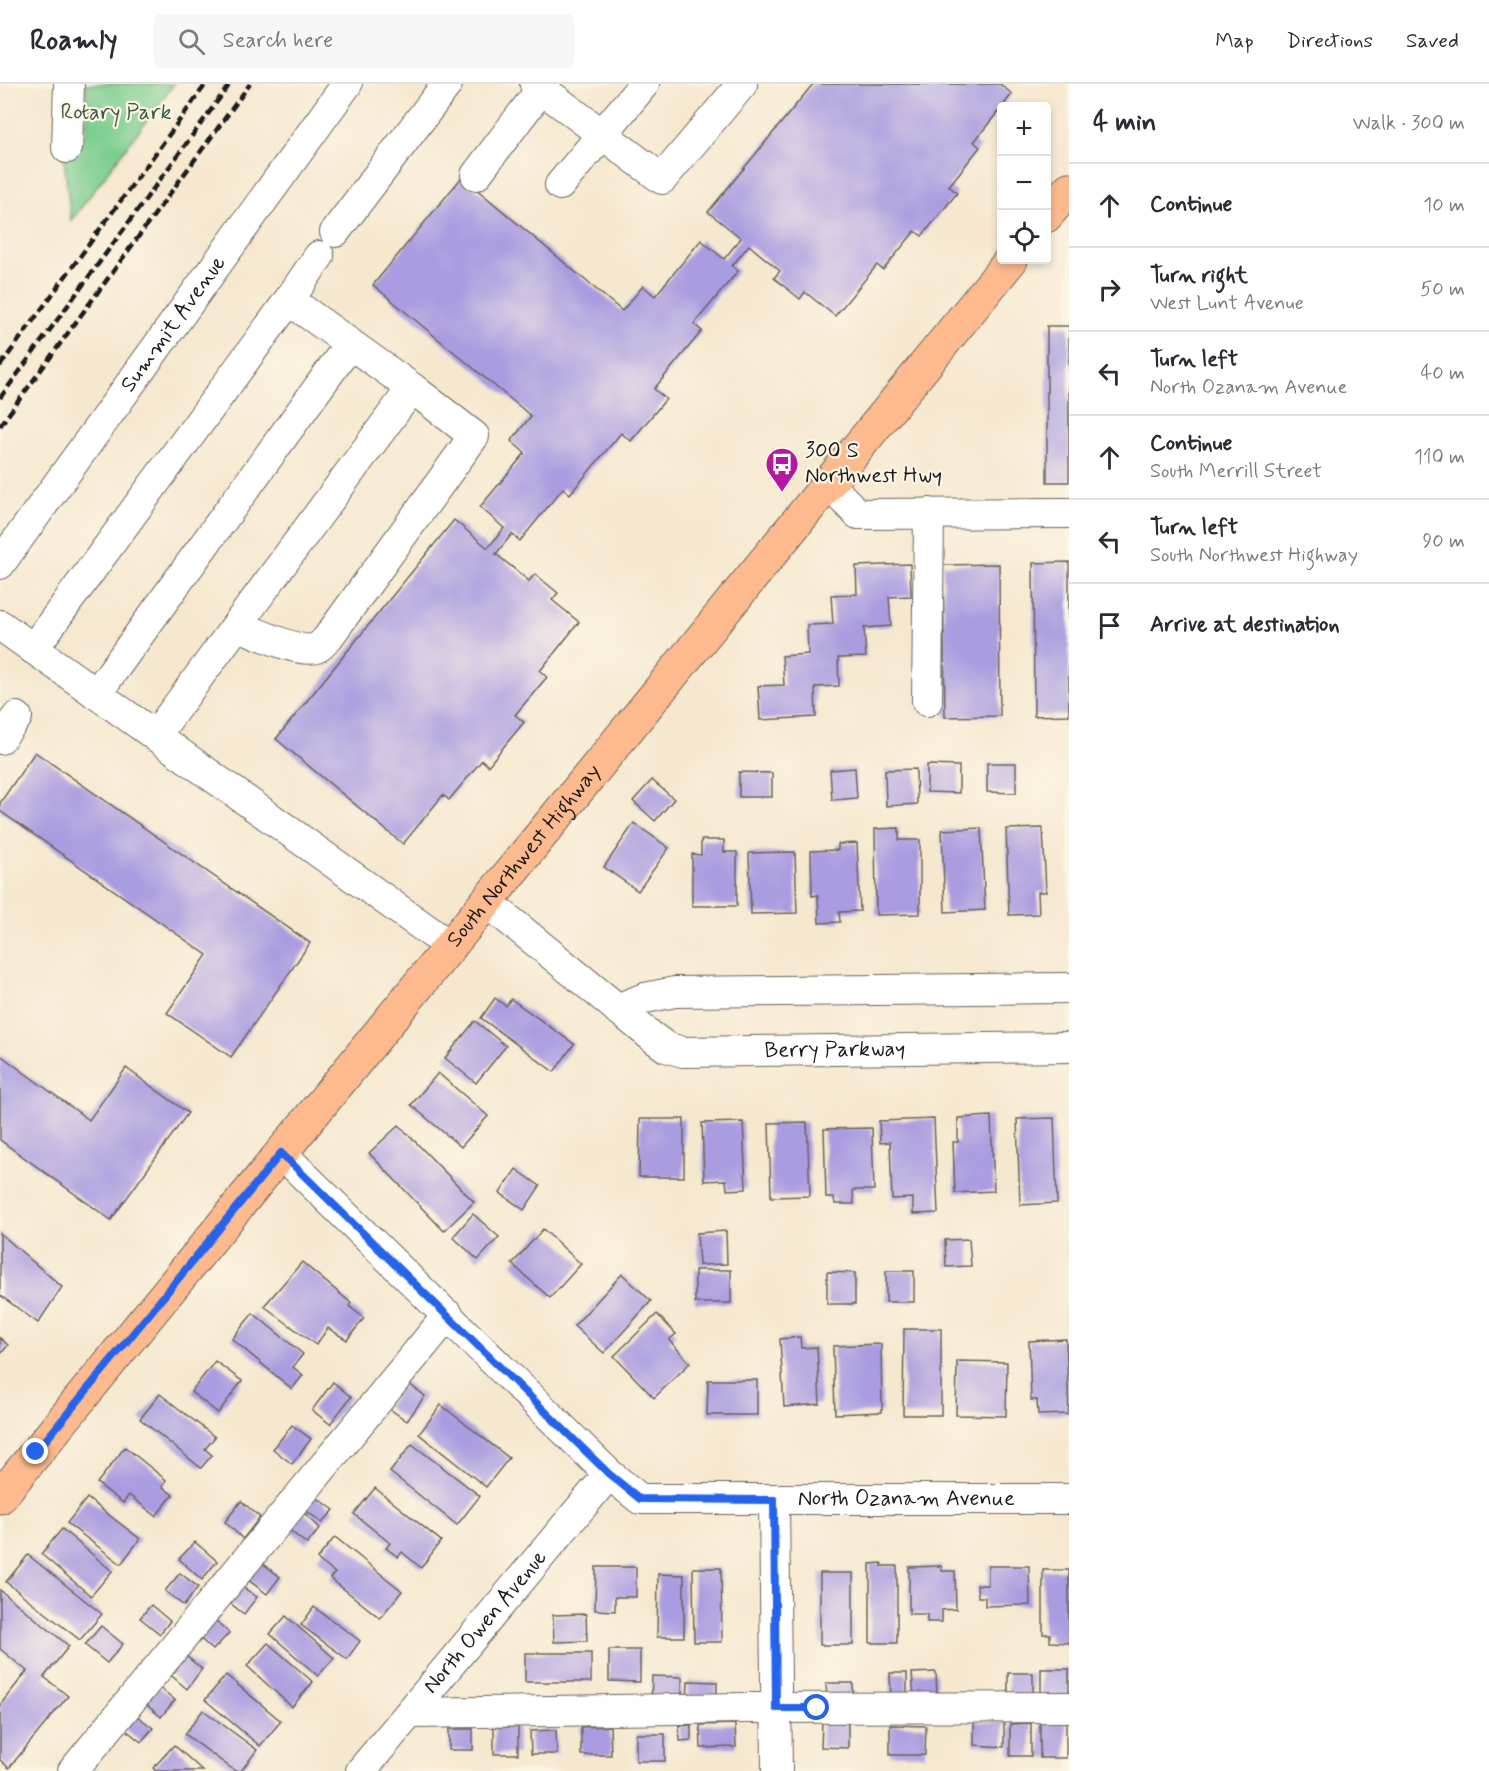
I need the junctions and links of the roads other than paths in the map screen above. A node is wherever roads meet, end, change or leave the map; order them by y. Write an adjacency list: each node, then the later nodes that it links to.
1 (69, 84): 8 (street)
2 (347, 84): 20 (street, Summit Avenue)
3 (447, 84): 14 (street)
4 (644, 84): 7 (street)
5 (742, 84): 7 (street)
6 (541, 86): 7 (street); 9 (street)
7 (603, 134): 10 (street)
8 (67, 148)
9 (476, 174)
10 (560, 185)
11 (1069, 189): 12 (main road)
12 (1051, 211)
13 (1008, 264): 17 (main road, South Northwest Highway)
14 (289, 300): 15 (street); 23 (street)
15 (350, 344): 16 (street); 24 (street)
16 (412, 388): 22 (street); 22 (street)
17 (828, 484): 18 (street); 27 (main road, South Northwest Highway)
18 (929, 513): 19 (street); 25 (street)
19 (1069, 513)
20 (0, 564)
21 (0, 625): 23 (street)
22 (237, 625): 26 (street)
23 (33, 649): 24 (street)
24 (96, 693): 26 (street)
25 (927, 701)
26 (155, 736): 28 (street)
27 (487, 902): 28 (main road, South Northwest Highway); 30 (street, Berry Parkway)
28 (450, 946): 32 (main road, South Northwest Highway)
29 (1069, 988): 30 (street)
30 (617, 1009): 31 (street, Berry Parkway)
31 (1069, 1047)
32 (281, 1153): 33 (street, North Ozanam Avenue); 35 (main road, South Northwest Highway)
33 (448, 1315): 34 (street, North Ozanam Avenue); 41 (street)
34 (609, 1474): 37 (street, North Ozanam Avenue); 40 (street, North Owen Avenue)
35 (0, 1497)
36 (1069, 1499): 37 (street, North Ozanam Avenue)
37 (774, 1500): 39 (street)
38 (1069, 1707): 39 (street)
39 (776, 1708): 40 (street); 43 (street)
40 (410, 1713): 42 (street, North Owen Avenue)
41 (73, 1771)
42 (361, 1771)
43 (777, 1771)

